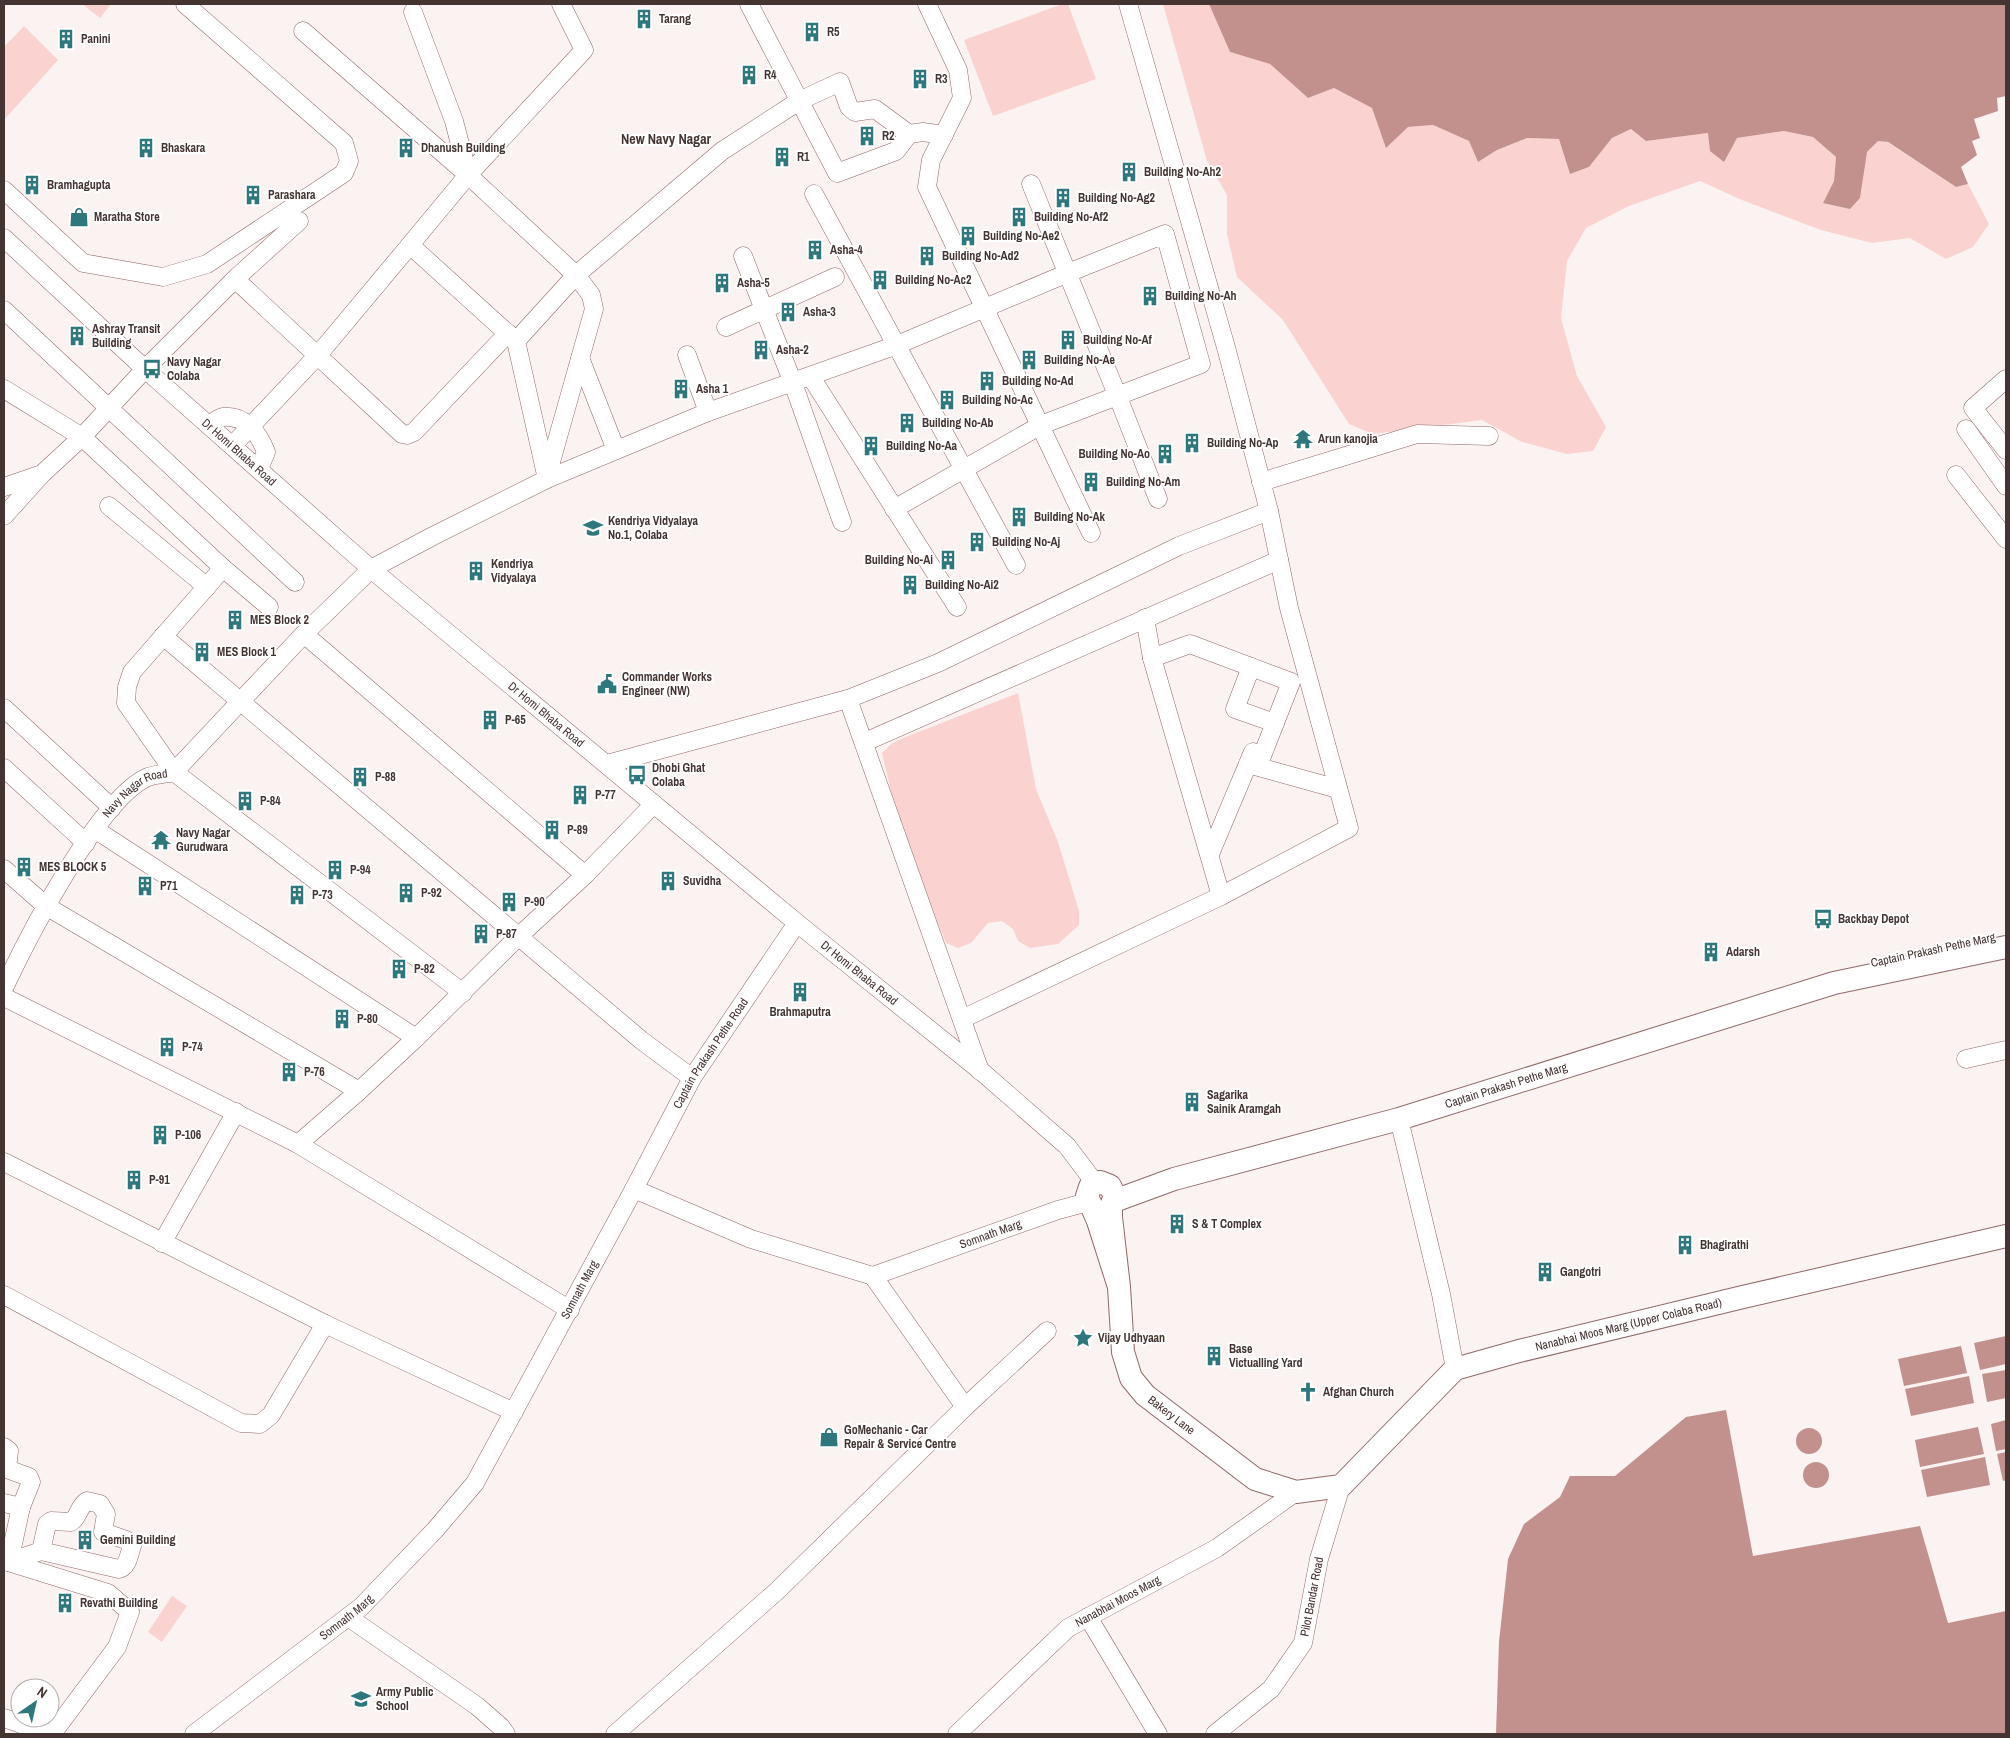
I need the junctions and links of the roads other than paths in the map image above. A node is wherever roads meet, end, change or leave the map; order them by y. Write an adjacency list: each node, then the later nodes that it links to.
1 (185, 4): 13 (street)
2 (560, 4): 11 (street)
3 (749, 4): 8 (street)
4 (927, 4): 10 (street)
5 (1128, 4): 54 (street)
6 (414, 12): 11 (street)
7 (303, 30): 11 (street)
8 (799, 101): 9 (street); 9 (street); 20 (street)
9 (909, 134): 10 (street)
10 (944, 134): 24 (street)
11 (468, 175): 17 (street); 20 (street)
12 (1031, 184): 19 (street)
13 (4, 190)
14 (814, 194): 28 (street)
15 (299, 221): 22 (street)
16 (4, 238): 32 (street, Dr Homi Bhaba Road)
17 (410, 245): 27 (street); 30 (street)
18 (742, 256): 23 (street)
19 (1068, 272): 24 (street, Navy Nagar Road); 37 (street); 37 (street, Navy Nagar Road)
20 (576, 275): 27 (street); 31 (street)
21 (834, 277): 23 (street)
22 (235, 278): 30 (street); 32 (street)
23 (765, 309): 26 (street); 35 (street)
24 (984, 309): 28 (street, Navy Nagar Road); 41 (street)
25 (5, 313): 38 (street)
26 (726, 327)
27 (512, 337): 30 (street); 53 (street)
28 (897, 345): 33 (street, Navy Nagar Road); 50 (street)
29 (687, 354): 39 (street)
30 (318, 355): 42 (street)
31 (580, 358): 47 (street); 53 (street)
32 (145, 369): 38 (street); 40 (street, Dr Homi Bhaba Road)
33 (811, 377): 35 (street, Navy Nagar Road); 59 (street)
34 (2006, 379): 48 (street)
35 (793, 383): 39 (street, Navy Nagar Road); 62 (street)
36 (4, 389): 45 (street)
37 (1118, 397): 41 (street); 57 (street)
38 (108, 408): 45 (street); 69 (street)
39 (708, 412): 47 (street, Navy Nagar Road)
40 (210, 425): 42 (street); 46 (street, Dr Homi Bhaba Road)
41 (1041, 425): 50 (street); 63 (street)
42 (250, 426): 46 (street); 49 (street)
43 (1966, 429): 55 (street)
44 (1488, 436): 54 (street)
45 (82, 437): 51 (street); 67 (street)
46 (233, 445): 49 (street, Dr Homi Bhaba Road)
47 (616, 450): 53 (street, Navy Nagar Road)
48 (2006, 450)
49 (259, 468): 68 (street, Dr Homi Bhaba Road)
50 (963, 468): 59 (street); 66 (street)
51 (42, 474): 56 (street); 61 (street)
52 (1956, 474): 64 (street)
53 (547, 479): 68 (street, Navy Nagar Road)
54 (1261, 482): 60 (street)
55 (2006, 486)
56 (4, 487)
57 (1158, 499)
58 (109, 506): 70 (street)
59 (894, 509): 72 (street)
60 (1269, 511): 65 (street); 78 (street)
61 (4, 516)
62 (842, 522)
63 (1091, 533)
64 (2006, 539)
65 (1279, 560): 73 (street); 87 (street)
66 (1016, 565)
67 (223, 568): 70 (street); 71 (street)
68 (371, 569): 74 (street, Navy Nagar Road); 83 (street, Dr Homi Bhaba Road)
69 (295, 582)
70 (207, 586): 75 (street)
71 (269, 607)
72 (956, 607)
73 (1145, 618): 76 (street); 82 (street)
74 (304, 634): 79 (street, Navy Nagar Road); 93 (street)
75 (163, 636): 79 (street); 86 (street)
76 (1152, 658): 77 (street); 91 (street)
77 (1251, 667): 81 (street); 81 (street)
78 (848, 699): 82 (street); 83 (street)
79 (240, 702): 86 (street, Navy Nagar Road); 98 (street)
80 (4, 708): 89 (street)
81 (1275, 723): 84 (street)
82 (865, 742): 104 (street)
83 (607, 764): 88 (street, Dr Homi Bhaba Road)
84 (1248, 764): 87 (street); 91 (street)
85 (4, 768): 90 (street)
86 (174, 772): 89 (street, Navy Nagar Road); 102 (street)
87 (1338, 789): 94 (street)
88 (654, 804): 93 (street); 96 (street, Dr Homi Bhaba Road)
89 (112, 808): 90 (street, Navy Nagar Road)
90 (91, 836): 95 (street, Navy Nagar Road); 105 (street)
91 (1210, 854): 94 (street)
92 (4, 869): 95 (street)
93 (585, 875): 98 (street)
94 (1221, 896): 104 (street)
95 (46, 906): 101 (street, Navy Nagar Road); 110 (street)
96 (797, 923): 108 (street, Dr Homi Bhaba Road); 109 (street, Captain Prakash Pethe Road)
97 (2006, 934): 100 (main road, Captain Prakash Pethe Marg)
98 (518, 937): 102 (street); 109 (street)
99 (2006, 947): 100 (main road, Captain Prakash Pethe Marg)
100 (1834, 983): 112 (main road, Captain Prakash Pethe Marg)
101 (4, 988)
102 (462, 992): 105 (street)
103 (4, 997): 111 (street)
104 (962, 1019): 108 (street)
105 (416, 1038): 110 (street)
106 (2006, 1050): 107 (street)
107 (1966, 1059)
108 (981, 1071): 116 (street, Dr Homi Bhaba Road)
109 (692, 1078): 115 (street, Captain Prakash Pethe Road)
110 (359, 1091): 113 (street)
111 (236, 1112): 113 (street); 118 (street)
112 (1399, 1119): 116 (main road, Captain Prakash Pethe Marg); 124 (street)
113 (298, 1144): 121 (street)
114 (4, 1162): 118 (street)
115 (634, 1189): 119 (street); 121 (street, Somnath Marg)
116 (1101, 1197): 119 (street, Somnath Marg); 129 (main road, Bakery Lane)
117 (2006, 1236): 124 (main road, Nanabhai Moos Marg (Upper Colaba Road))
118 (162, 1243): 122 (street)
119 (872, 1276): 125 (street)
120 (4, 1295): 122 (street)
121 (570, 1310): 126 (street, Somnath Marg)
122 (325, 1324): 126 (street)
123 (1047, 1331): 125 (street)
124 (1455, 1369): 128 (main road)
125 (965, 1407): 140 (street)
126 (514, 1412): 134 (street, Somnath Marg)
127 (4, 1447): 131 (street)
128 (1341, 1486): 129 (main road); 143 (street, Pilot Bandar Road)
129 (1296, 1492): 135 (street, Nanabhai Moos Marg)
130 (4, 1503): 131 (street)
131 (21, 1507): 133 (street)
132 (41, 1551): 132 (street); 133 (street)
133 (6, 1564): 137 (street)
134 (348, 1617): 138 (street, Somnath Marg); 139 (street)
135 (1088, 1617): 141 (street, Nanabhai Moos Marg); 142 (street)
136 (4, 1718): 137 (street)
137 (51, 1734)
138 (194, 1734)
139 (506, 1734)
140 (616, 1734)
141 (957, 1734)
142 (1158, 1734)
143 (1215, 1734)

